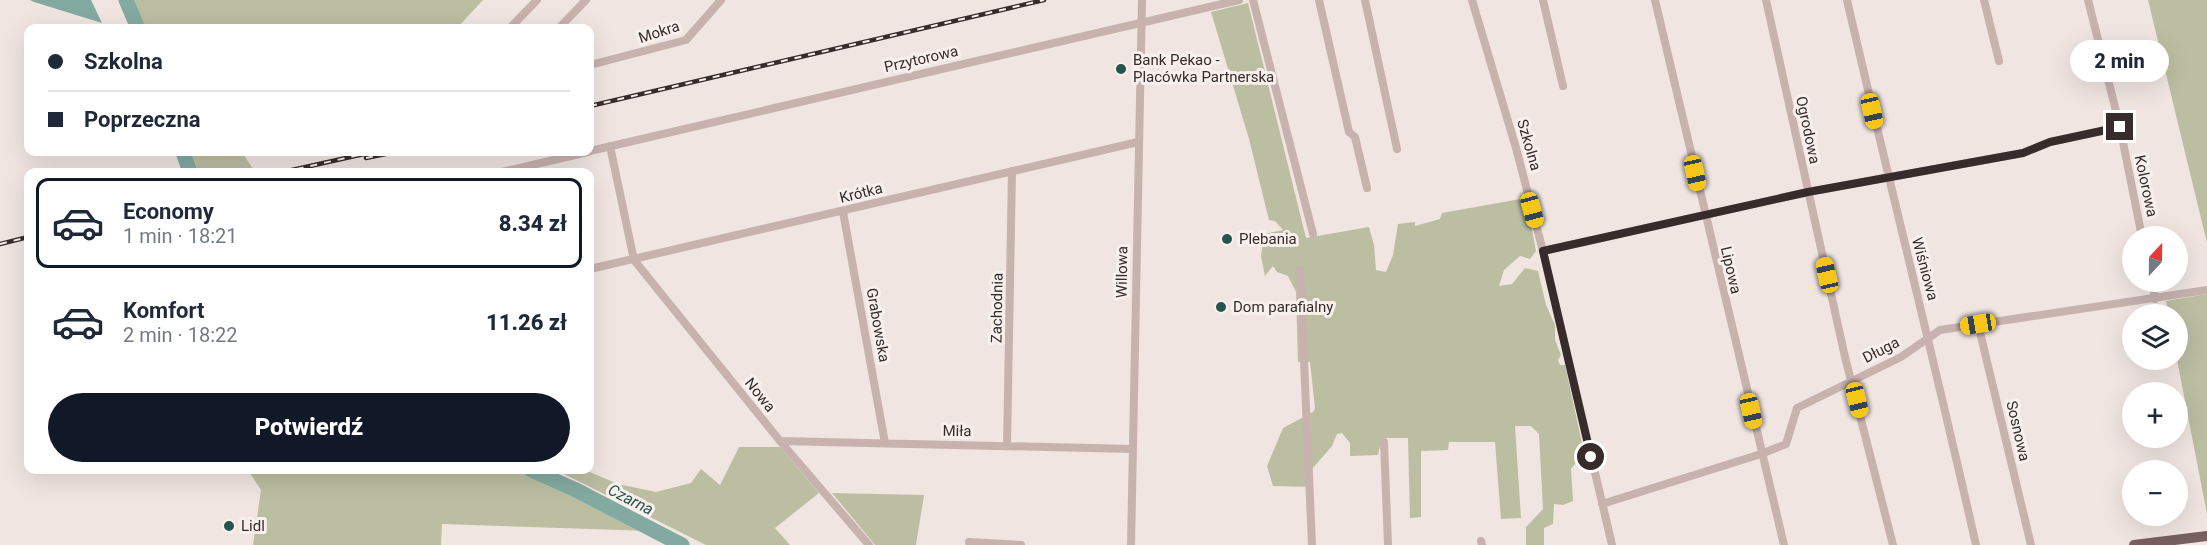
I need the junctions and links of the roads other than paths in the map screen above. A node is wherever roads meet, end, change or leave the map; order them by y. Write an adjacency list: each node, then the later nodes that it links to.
1 (537, 0): 17 (street)
2 (586, 0): 18 (street)
3 (721, 0): 20 (street, Mokra)
4 (1142, 0): 16 (street, Willowa)
5 (1239, 0): 16 (street, Przytorowa)
6 (1253, 0): 36 (street)
7 (1319, 0): 31 (street)
8 (1365, 0): 25 (street)
9 (1472, 0): 37 (street, Szkolna)
10 (1543, 0): 21 (street)
11 (1655, 0): 34 (street, Lipowa)
12 (1766, 0): 32 (street, Ogrodowa)
13 (1846, 0): 30 (street, Wiśniowa)
14 (1984, 0): 19 (street)
15 (2088, 0): 22 (street, Kolorowa)
16 (1142, 21): 23 (street, Willowa); 24 (street, Przytorowa)
17 (514, 24)
18 (563, 24)
19 (1999, 61)
20 (594, 64)
21 (1563, 86)
22 (2120, 127): 30 (street); 35 (street, Kolorowa)
23 (1138, 142): 29 (street, Krótka); 51 (street, Willowa)
24 (610, 146): 26 (street, Przytorowa); 38 (street)
25 (1397, 148)
26 (594, 150)
27 (568, 156): 28 (street, Przytorowa)
28 (519, 168)
29 (1012, 171): 33 (street, Krótka); 50 (street, Zachodnia)
30 (1888, 178): 32 (street); 45 (street, Wiśniowa)
31 (1367, 188)
32 (1808, 192): 34 (street); 46 (street, Ogrodowa)
33 (843, 212): 38 (street, Krótka); 49 (street, Grabowska)
34 (1705, 216): 37 (street); 52 (street, Lipowa)
35 (2140, 226)
36 (1313, 234)
37 (1543, 251): 53 (street, Szkolna)
38 (634, 260): 39 (street, Krótka); 47 (street, Nowa)
39 (594, 268)
40 (1300, 269): 59 (street)
41 (2207, 290): 43 (street, Długa)
42 (2154, 292): 43 (street)
43 (2155, 299): 44 (street, Długa)
44 (1978, 324): 45 (street, Długa); 65 (street, Sosnowa)
45 (1929, 338): 46 (street, Długa); 64 (street, Wiśniowa)
46 (1852, 380): 52 (street, Długa); 63 (street, Ogrodowa)
47 (780, 441): 49 (street, Miła); 56 (street, Nowa)
48 (1384, 442): 60 (street)
49 (885, 443): 50 (street, Miła)
50 (1007, 446): 51 (street, Miła)
51 (1132, 449): 58 (street, Willowa)
52 (1761, 454): 53 (street, Długa); 62 (street, Lipowa)
53 (1602, 504): 61 (street, Szkolna)
54 (2207, 536): 66 (main road)
55 (969, 542): 57 (street)
56 (869, 545)
57 (1022, 545)
58 (1131, 545)
59 (1312, 545)
60 (1388, 545)
61 (1612, 545)
62 (1784, 545)
63 (1893, 545)
64 (1976, 545)
65 (2031, 545)
66 (2134, 545)

